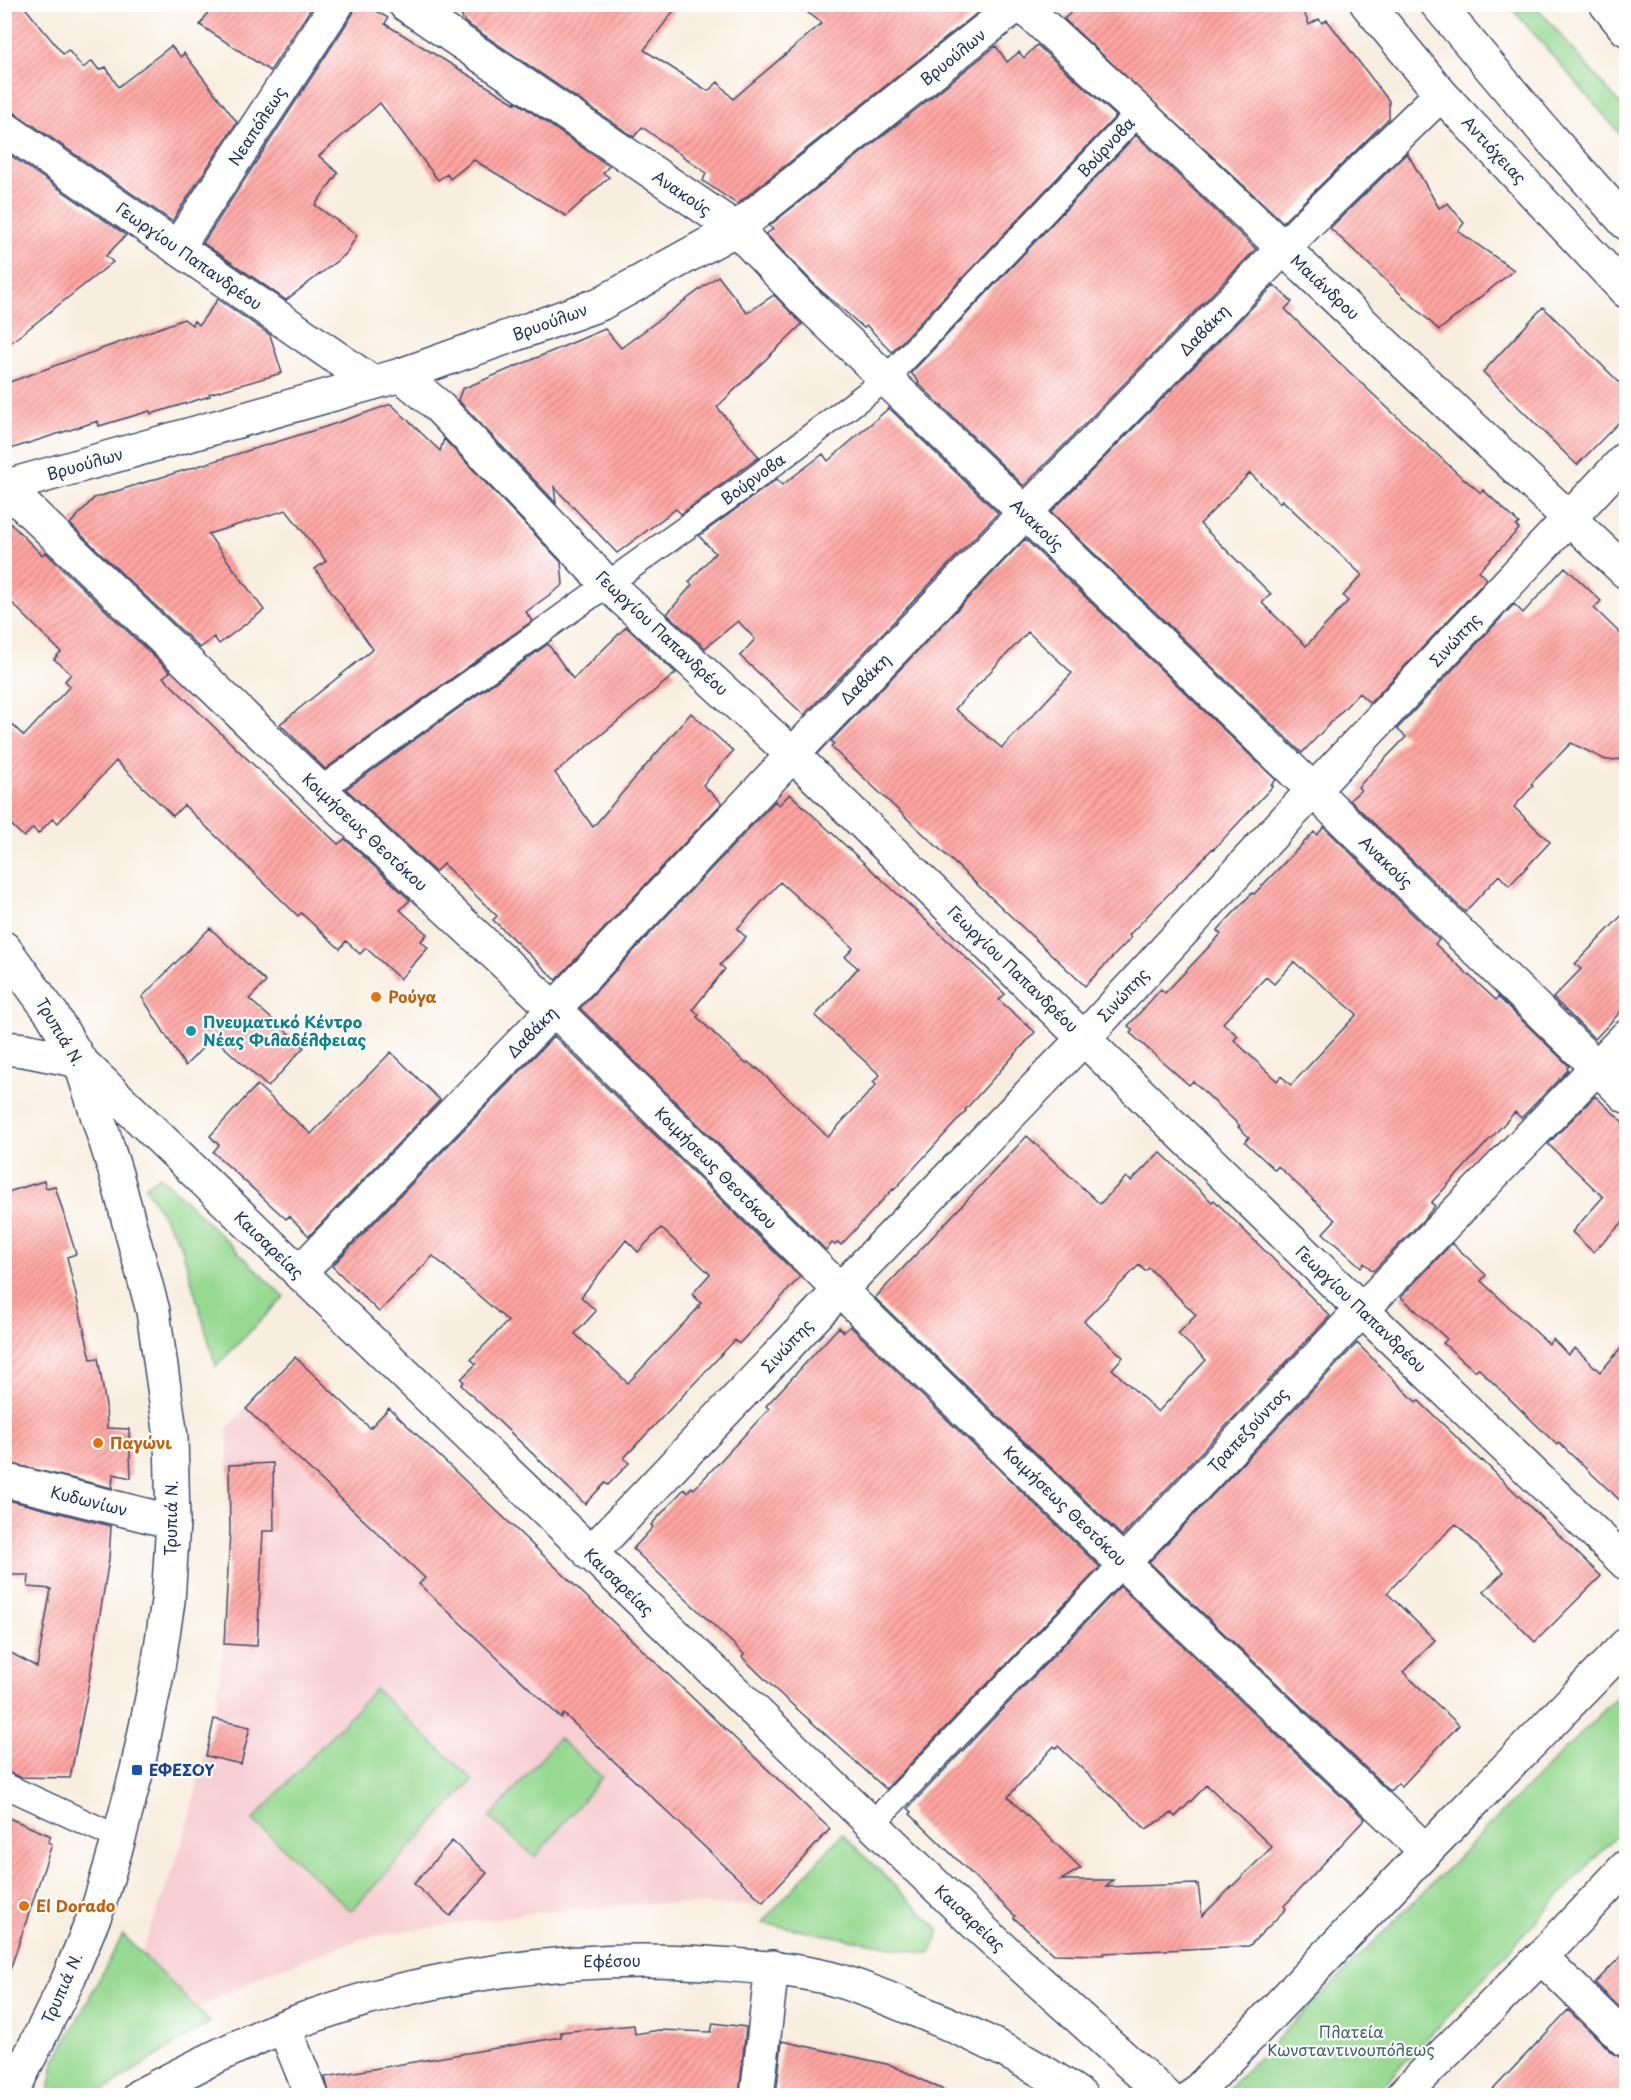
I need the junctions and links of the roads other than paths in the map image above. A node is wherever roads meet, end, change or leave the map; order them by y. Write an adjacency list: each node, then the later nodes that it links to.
1 (337, 4): 13 (main road, Νεαπόλεως)
2 (405, 4): 12 (main road, Ανακούς)
3 (1019, 4): 9 (main road, Μαιάνδρου); 12 (main road, Βρυούλων)
4 (1367, 4): 8 (main road, Αντιόχειας)
5 (1437, 4): 11 (main road)
6 (1606, 4): 7 (main road)
7 (1626, 29)
8 (1441, 94): 14 (main road, Δαβάκη); 15 (main road, Αντιόχειας)
9 (1138, 112): 14 (main road, Μαιάνδρου); 17 (street, Βούρνοβα)
10 (4, 128): 13 (main road, Γεωργίου Παπανδρέου)
11 (1626, 223)
12 (736, 229): 16 (main road, Βρυούλων); 17 (main road, Ανακούς)
13 (177, 248): 16 (main road, Γεωργίου Παπανδρέου)
14 (1284, 249): 20 (main road, Δαβάκη); 21 (main road, Μαιάνδρου)
15 (1626, 291)
16 (387, 379): 19 (main road, Βρυούλων); 23 (main road, Γεωργίου Παπανδρέου)
17 (886, 379): 20 (main road, Ανακούς); 23 (street, Βούρνοβα)
18 (1626, 458): 21 (main road, Σινώπης)
19 (5, 486): 25 (main road, Κοιμήσεως Θεοτόκου)
20 (1025, 513): 24 (main road, Δαβάκη); 26 (main road, Ανακούς)
21 (1570, 518): 22 (main road, Μαιάνδρου); 26 (main road, Σινώπης)
22 (1626, 572)
23 (607, 584): 24 (main road, Γεωργίου Παπανδρέου); 25 (street, Βούρνοβα)
24 (793, 755): 28 (main road, Δαβάκη); 30 (main road, Γεωργίου Παπανδρέου)
25 (320, 790): 28 (main road, Κοιμήσεως Θεοτόκου)
26 (1314, 791): 30 (main road, Σινώπης); 33 (main road, Ανακούς)
27 (4, 948): 32 (main road, Τρυπιά Ν.)
28 (554, 1009): 35 (main road, Δαβάκη); 36 (main road, Κοιμήσεως Θεοτόκου)
29 (1626, 1037): 33 (main road, Τραπεζούντος)
30 (1084, 1038): 36 (main road, Σινώπης); 37 (main road, Γεωργίου Παπανδρέου)
31 (4, 1048): 32 (main road)
32 (80, 1061): 35 (main road, Καισαρείας); 39 (main road, Τρυπιά Ν.)
33 (1597, 1068): 34 (main road, Ανακούς); 37 (main road, Τραπεζούντος)
34 (1626, 1096)
35 (299, 1274): 40 (main road, Καισαρείας)
36 (840, 1290): 40 (main road, Σινώπης); 41 (main road, Κοιμήσεως Θεοτόκου)
37 (1362, 1310): 41 (main road, Τραπεζούντος); 42 (main road, Γεωργίου Παπανδρέου)
38 (4, 1480): 39 (main road, Κυδωνίων)
39 (173, 1522): 46 (main road, Τρυπιά Ν.)
40 (590, 1554): 45 (main road, Καισαρείας)
41 (1123, 1563): 45 (street, Τραπεζούντος); 47 (main road, Κοιμήσεως Θεοτόκου)
42 (1626, 1563)
43 (1626, 1645): 47 (main road)
44 (4, 1785): 46 (street)
45 (872, 1824): 59 (main road, Καισαρείας)
46 (119, 1838): 54 (main road, Τρυπιά Ν.)
47 (1426, 1851): 60 (main road)
48 (1626, 1867): 49 (main road)
49 (1541, 1957): 52 (main road); 61 (main road)
50 (772, 1967): 51 (main road, Εφέσου); 57 (main road); 58 (main road, Εφέσου)
51 (284, 2027): 55 (main road, Εφέσου); 56 (main road)
52 (1626, 2040)
53 (4, 2093): 54 (street)
54 (9, 2096)
55 (139, 2096)
56 (312, 2096)
57 (757, 2096)
58 (1082, 2096)
59 (1166, 2096)
60 (1193, 2096)
61 (1402, 2096)

